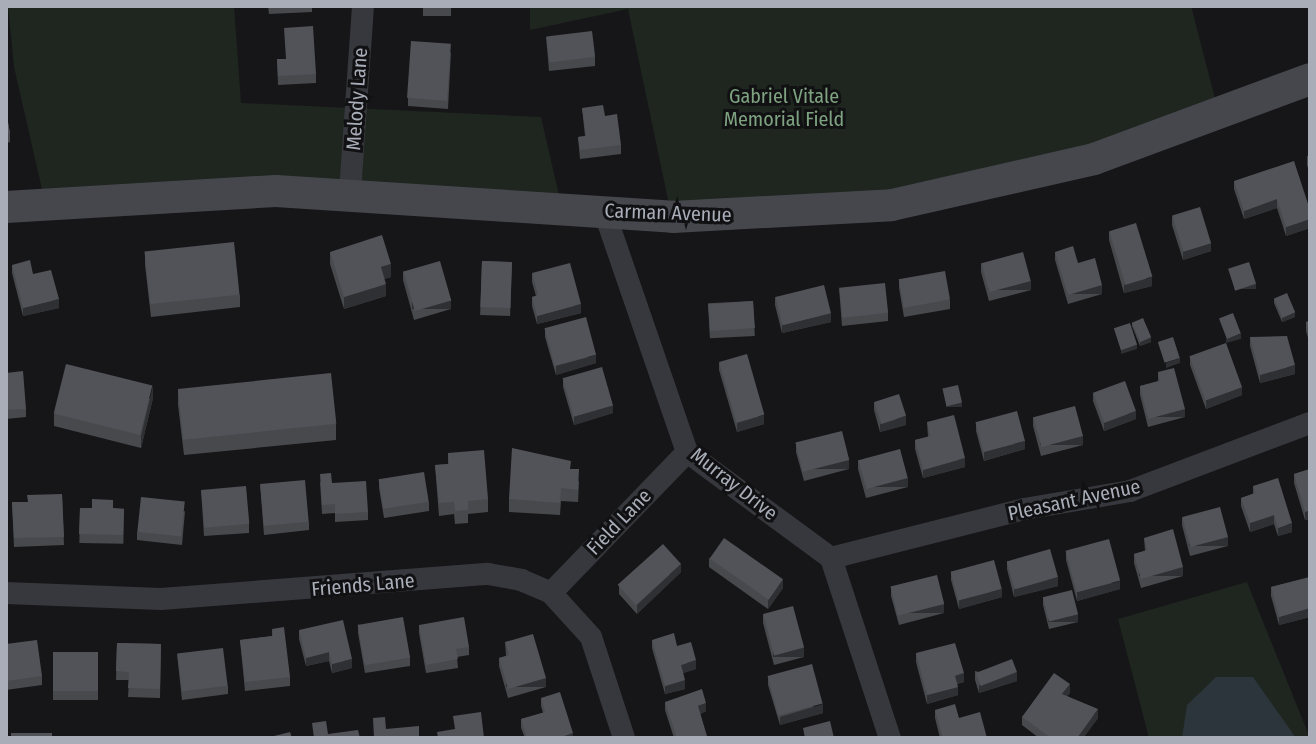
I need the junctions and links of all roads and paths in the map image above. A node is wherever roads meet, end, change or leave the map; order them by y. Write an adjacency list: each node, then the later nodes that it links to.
1 (363, 6): 3 (street, Melody Lane)
2 (1310, 79): 5 (main road, Carman Avenue)
3 (350, 192): 4 (main road, Carman Avenue); 5 (main road, Carman Avenue)
4 (6, 207)
5 (604, 211): 7 (street, Murray Drive)
6 (1310, 423): 8 (street, Pleasant Avenue)
7 (687, 452): 8 (street, Murray Drive); 10 (street, Field Lane)
8 (831, 558): 12 (street)
9 (6, 593): 10 (street, Friends Lane)
10 (551, 593): 11 (street)
11 (624, 738)
12 (890, 738)

